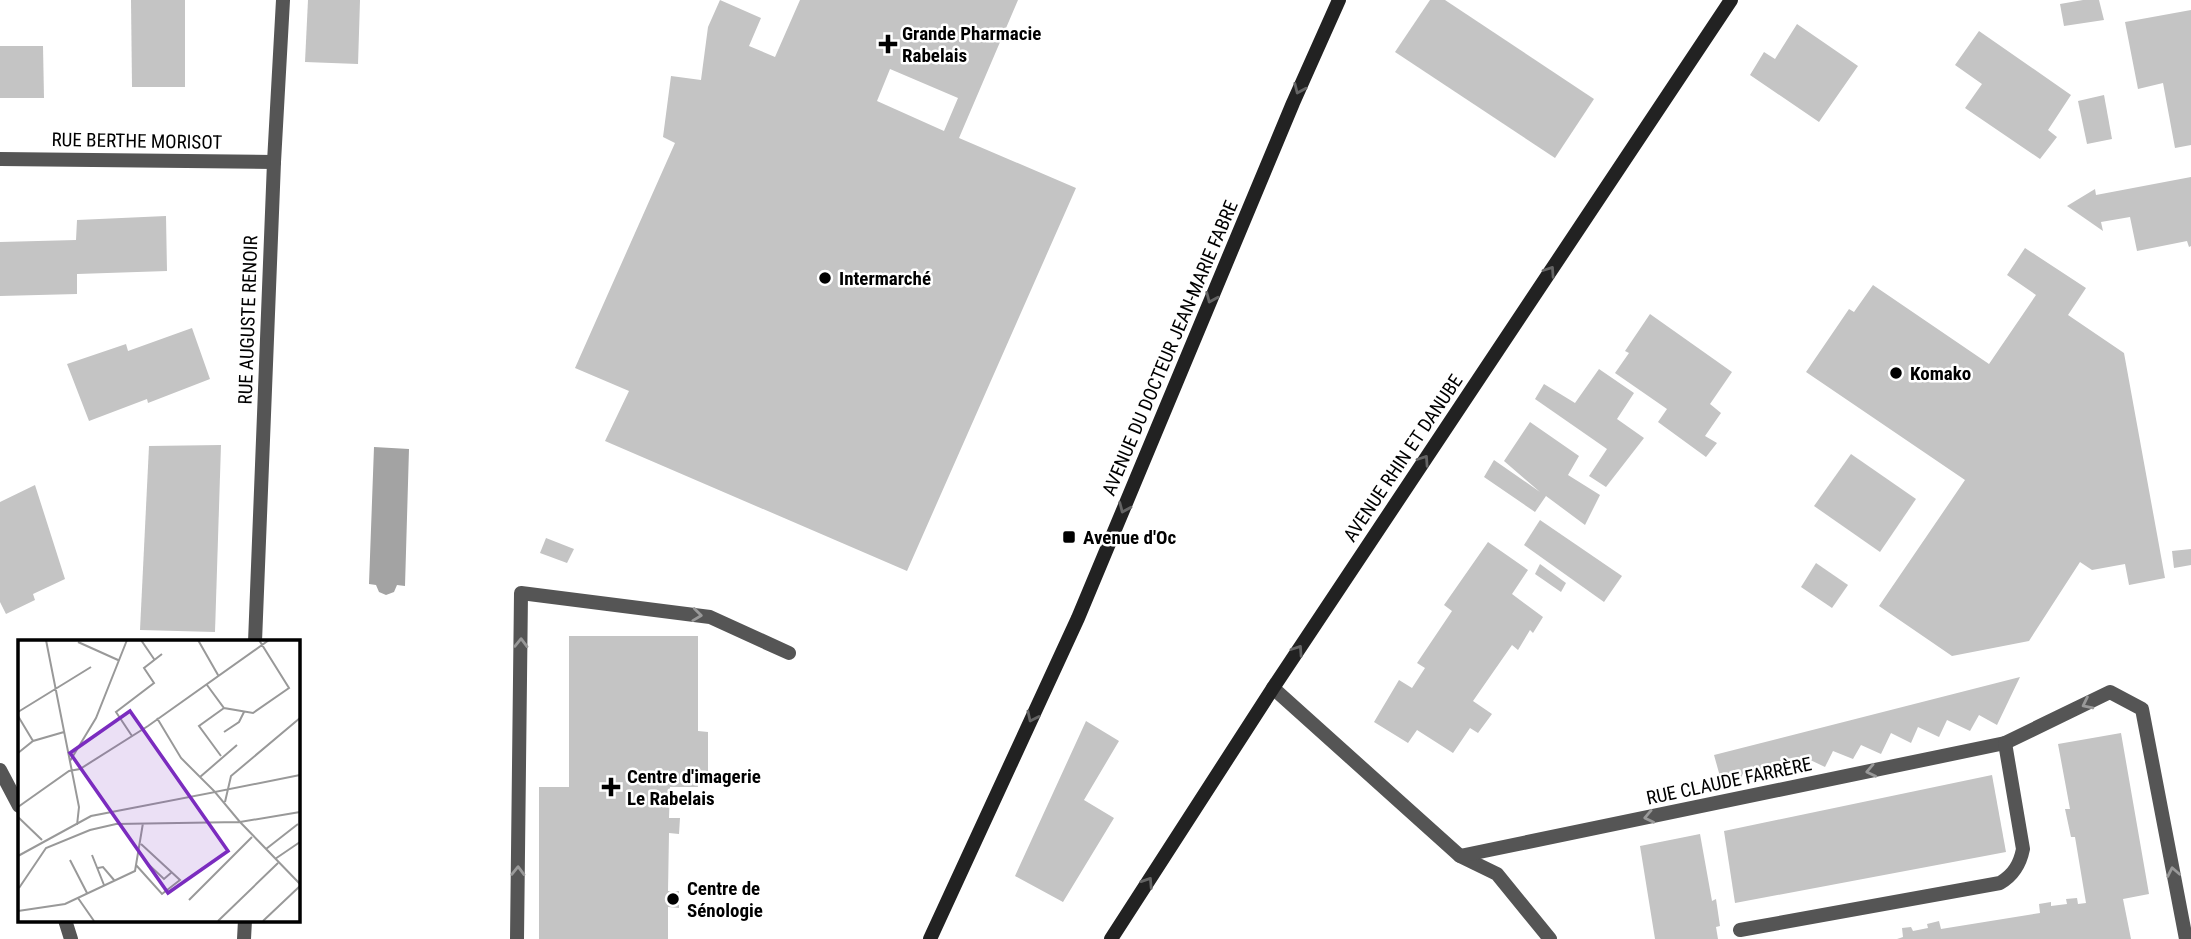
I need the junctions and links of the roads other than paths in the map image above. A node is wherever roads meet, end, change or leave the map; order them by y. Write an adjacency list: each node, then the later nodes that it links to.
1 (283, 0): 5 (street, RUE AUGUSTE RENOIR)
2 (1339, 0): 17 (main road, AVENUE DU DOCTEUR JEAN-MARIE FABRE, one-way to 17)
3 (1731, 0): 8 (main road, AVENUE RHIN ET DANUBE, one-way to 3)
4 (0, 159): 5 (street, RUE BERTHE MORISOT)
5 (274, 162): 6 (street, RUE AUGUSTE RENOIR)
6 (256, 640)
7 (789, 653): 16 (street, one-way to 7)
8 (1273, 688): 12 (street); 18 (main road, AVENUE RHIN ET DANUBE, one-way to 8)
9 (2005, 743): 12 (street, RUE CLAUDE FARRÈRE, one-way to 12); 14 (street); 20 (street, RUE CLAUDE FARRÈRE, one-way to 9)
10 (0, 770): 11 (street)
11 (18, 804)
12 (1460, 856): 19 (street)
13 (66, 922): 15 (street)
14 (1740, 930)
15 (71, 939)
16 (517, 939)
17 (930, 939)
18 (1111, 939)
19 (1550, 939)
20 (2186, 939)

